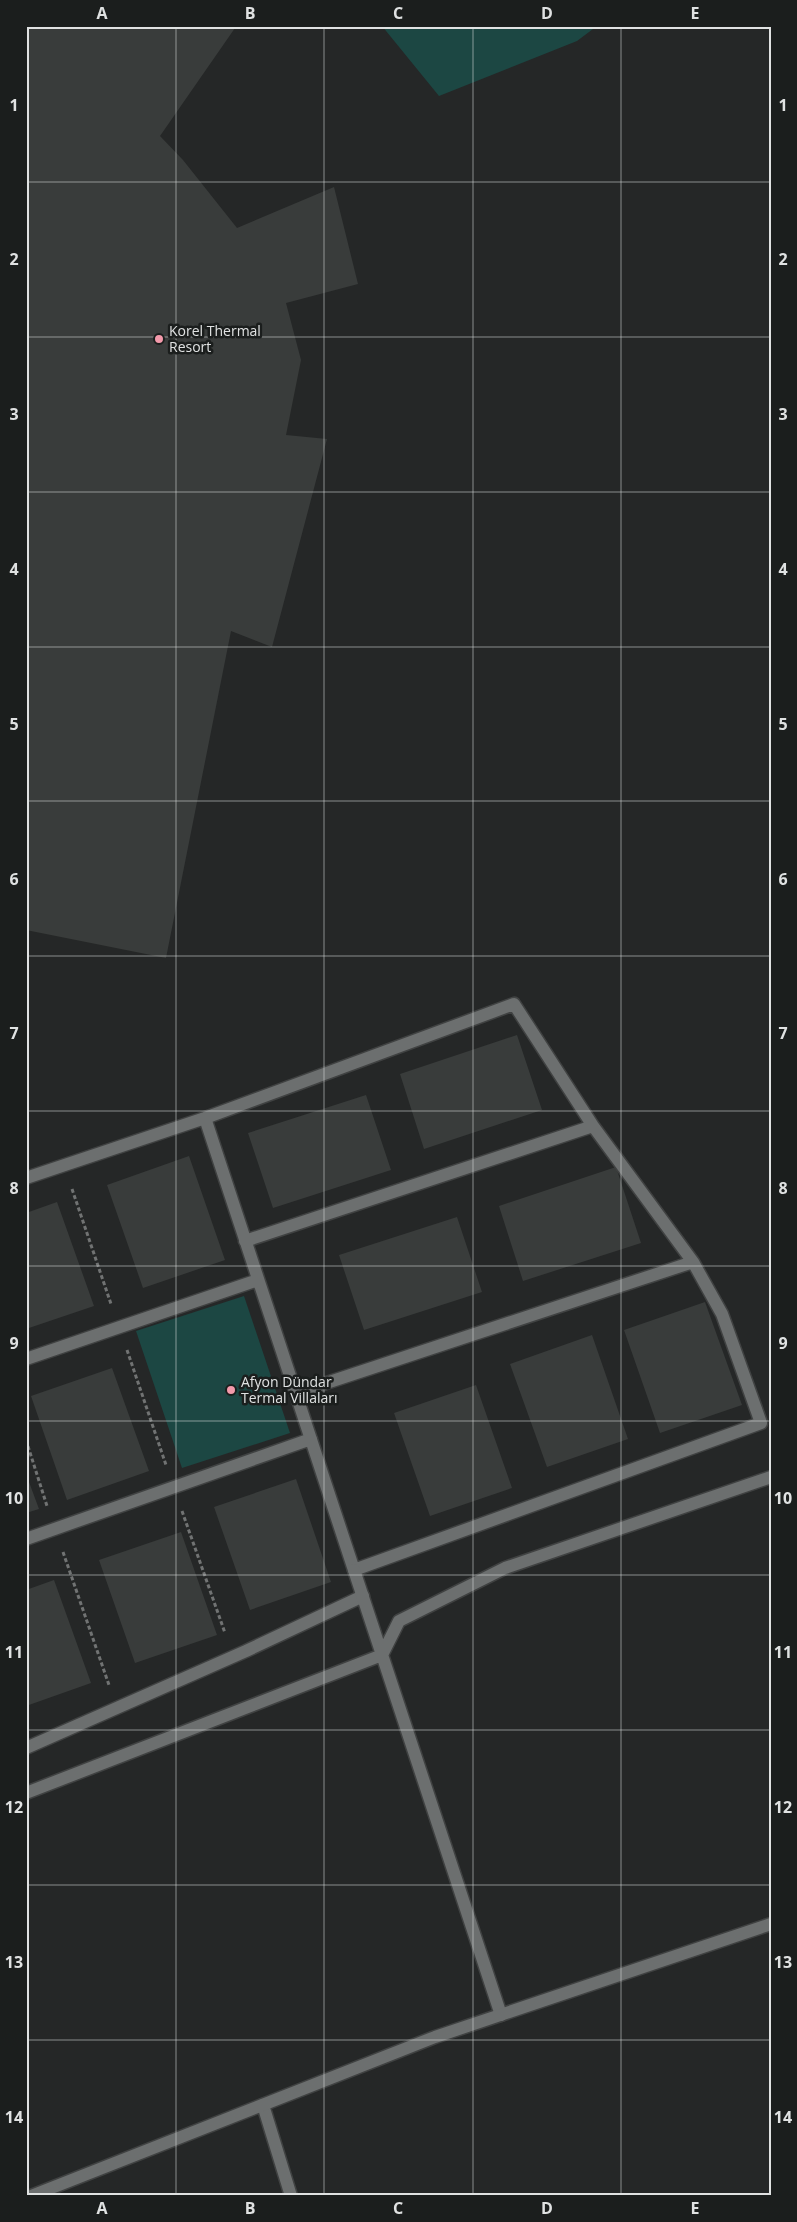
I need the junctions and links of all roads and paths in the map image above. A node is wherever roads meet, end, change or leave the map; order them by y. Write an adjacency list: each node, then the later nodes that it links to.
1 (205, 1118): 2 (street); 3 (street); 5 (street)
2 (593, 1126): 5 (street); 6 (street)
3 (64, 1165): 4 (street); 8 (path)
4 (26, 1178)
5 (245, 1241): 7 (street)
6 (693, 1262): 10 (street); 17 (street)
7 (258, 1280): 8 (street); 10 (street)
8 (119, 1327): 9 (street); 14 (path)
9 (26, 1359)
10 (296, 1393): 11 (street)
11 (311, 1439): 14 (street); 17 (street)
12 (26, 1440): 15 (path)
13 (771, 1477): 20 (street)
14 (173, 1487): 15 (street); 19 (path)
15 (54, 1529): 16 (street); 21 (path)
16 (26, 1539)
17 (354, 1570): 18 (street)
18 (362, 1596): 20 (street); 22 (street)
19 (228, 1640)
20 (382, 1656): 23 (street); 25 (street)
21 (112, 1693)
22 (26, 1748)
23 (26, 1793)
24 (771, 1924): 25 (street)
25 (501, 2015): 26 (street)
26 (263, 2105): 27 (street); 28 (street)
27 (32, 2196)
28 (291, 2196)

